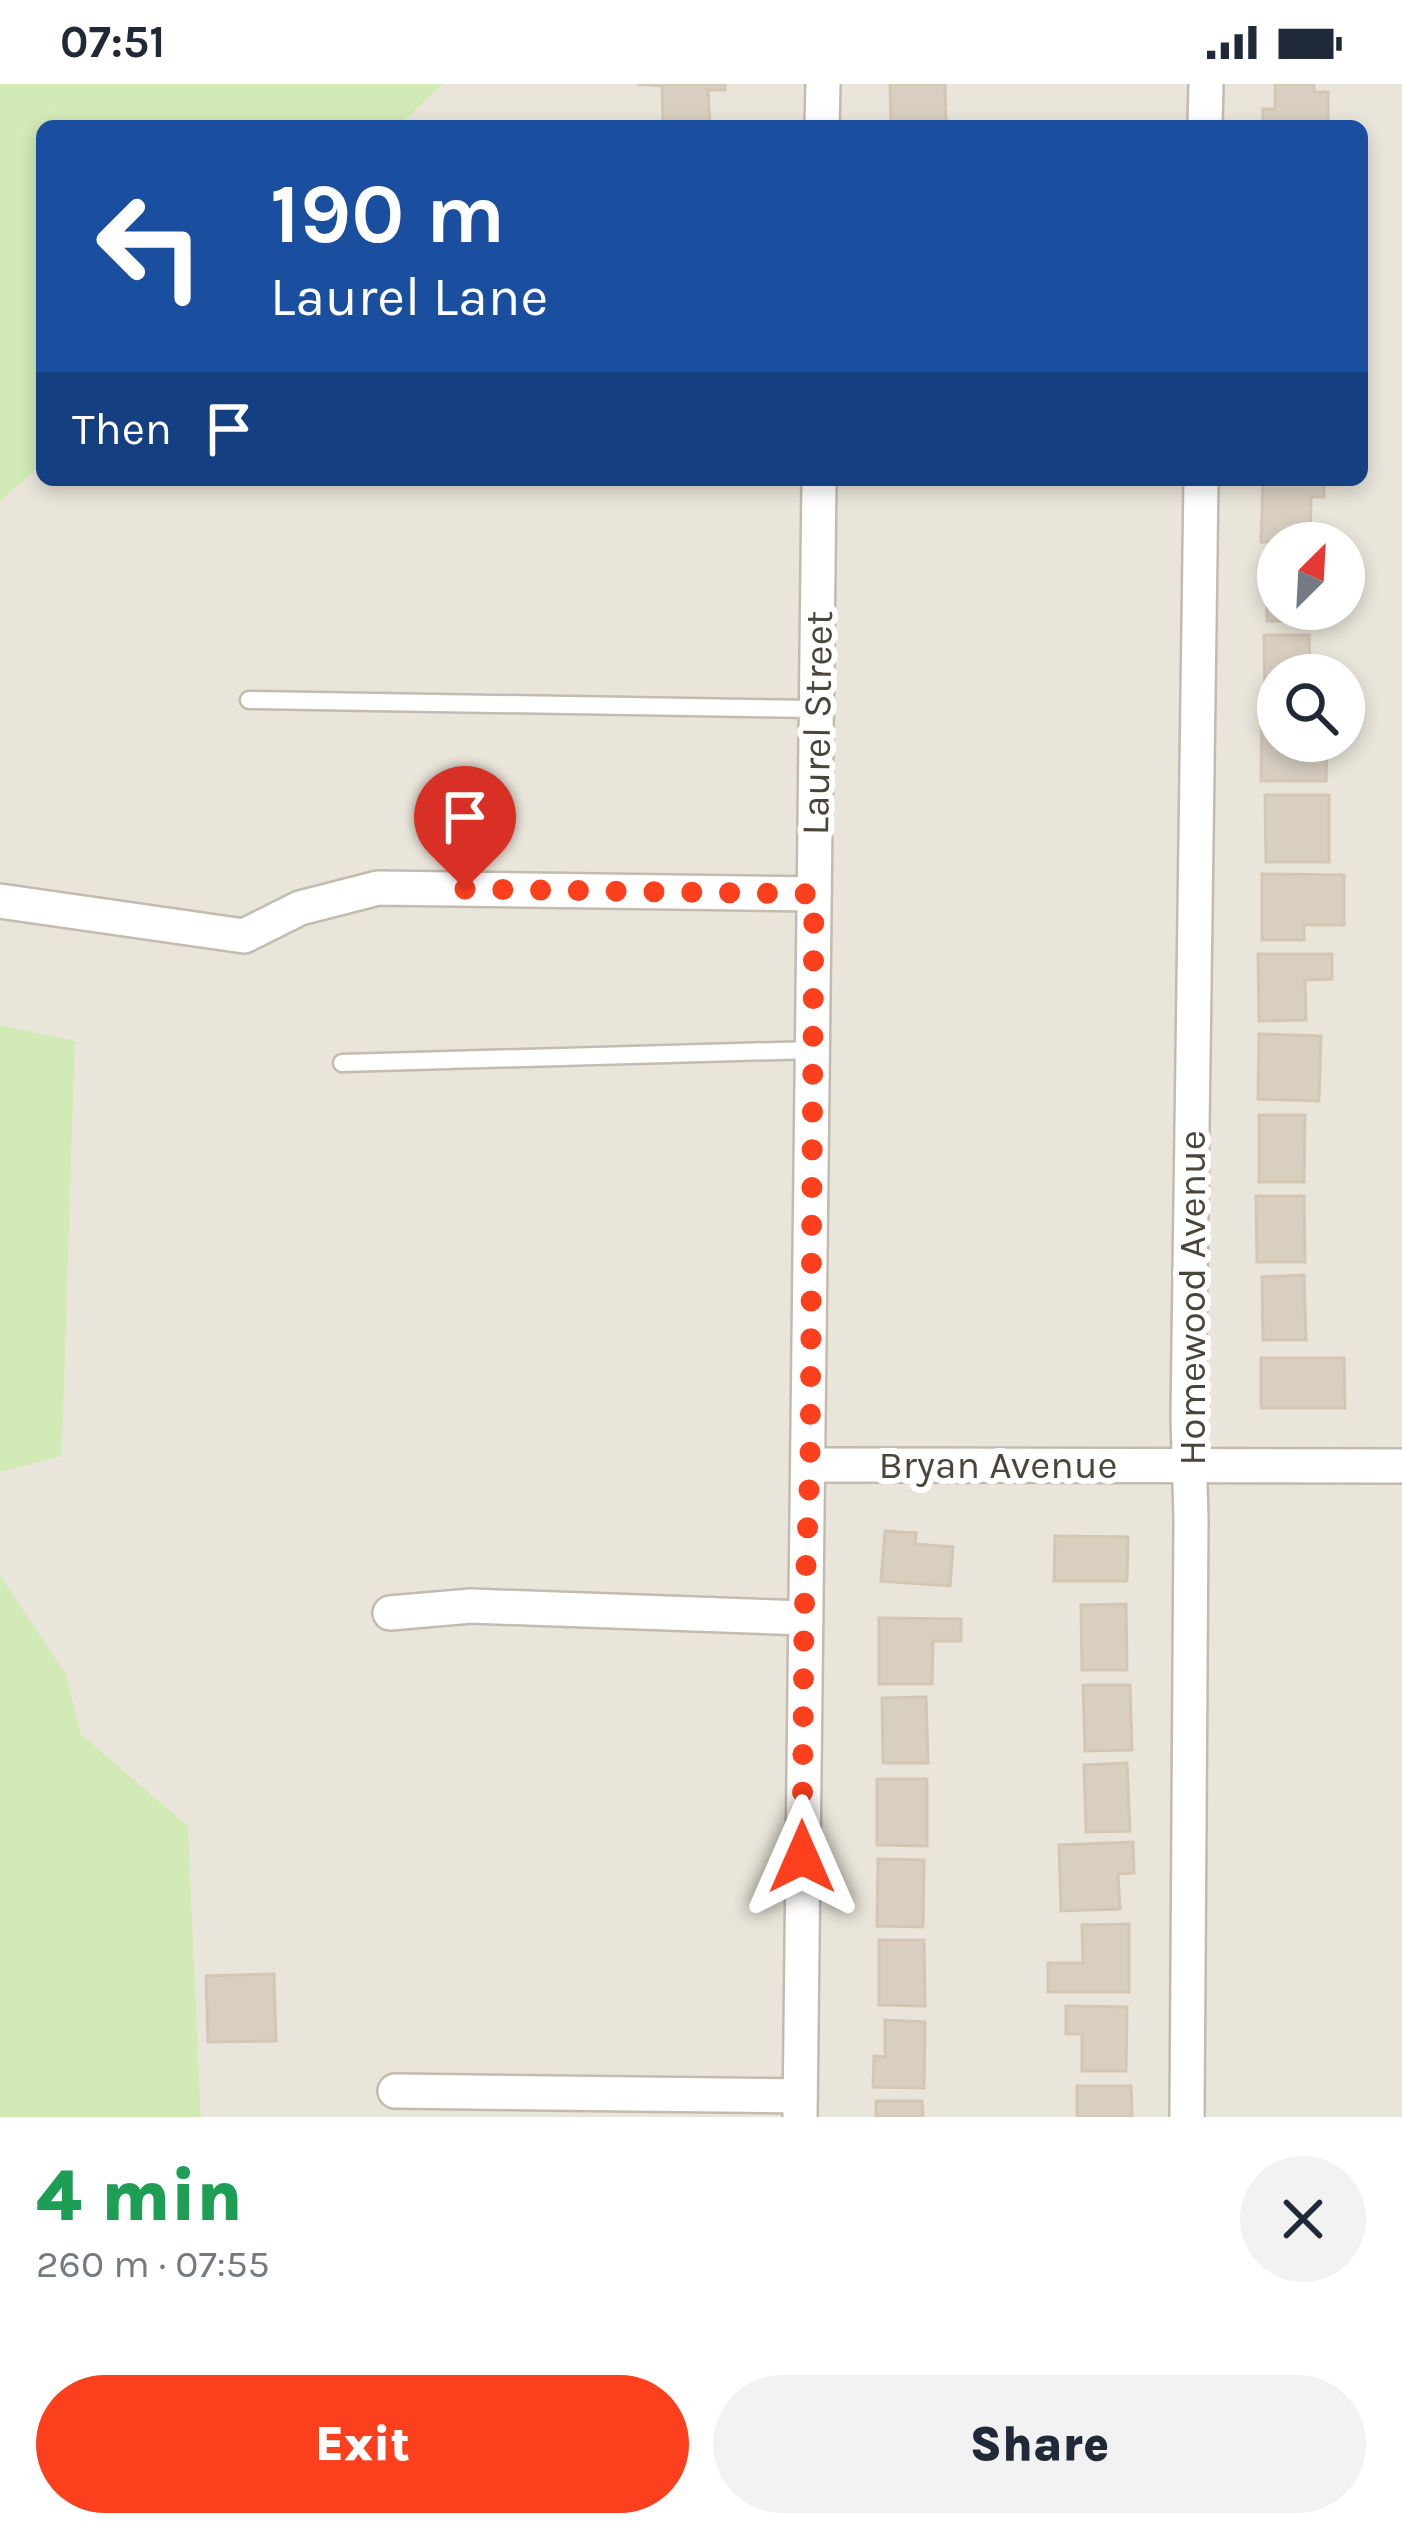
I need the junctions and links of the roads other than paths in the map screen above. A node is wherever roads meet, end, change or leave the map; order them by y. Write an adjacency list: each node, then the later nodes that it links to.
1 (823, 84): 3 (street)
2 (1206, 84): 4 (street)
3 (822, 120)
4 (1205, 120)
5 (819, 486): 8 (street, Laurel Street)
6 (1201, 486): 13 (street, Homewood Avenue)
7 (249, 700): 8 (lane)
8 (816, 709): 9 (street, Laurel Street)
9 (814, 894): 10 (street); 11 (street, Laurel Street)
10 (0, 901)
11 (813, 1050): 12 (lane); 14 (street, Laurel Street)
12 (342, 1063)
13 (1189, 1464): 14 (street, Bryan Avenue); 15 (street, Bryan Avenue); 20 (street, Homewood Avenue)
14 (810, 1465): 17 (street, Laurel Street)
15 (1402, 1466)
16 (390, 1612): 17 (street)
17 (804, 1618): 19 (street, Laurel Street)
18 (395, 2091): 19 (street)
19 (800, 2106)
20 (1187, 2117)

